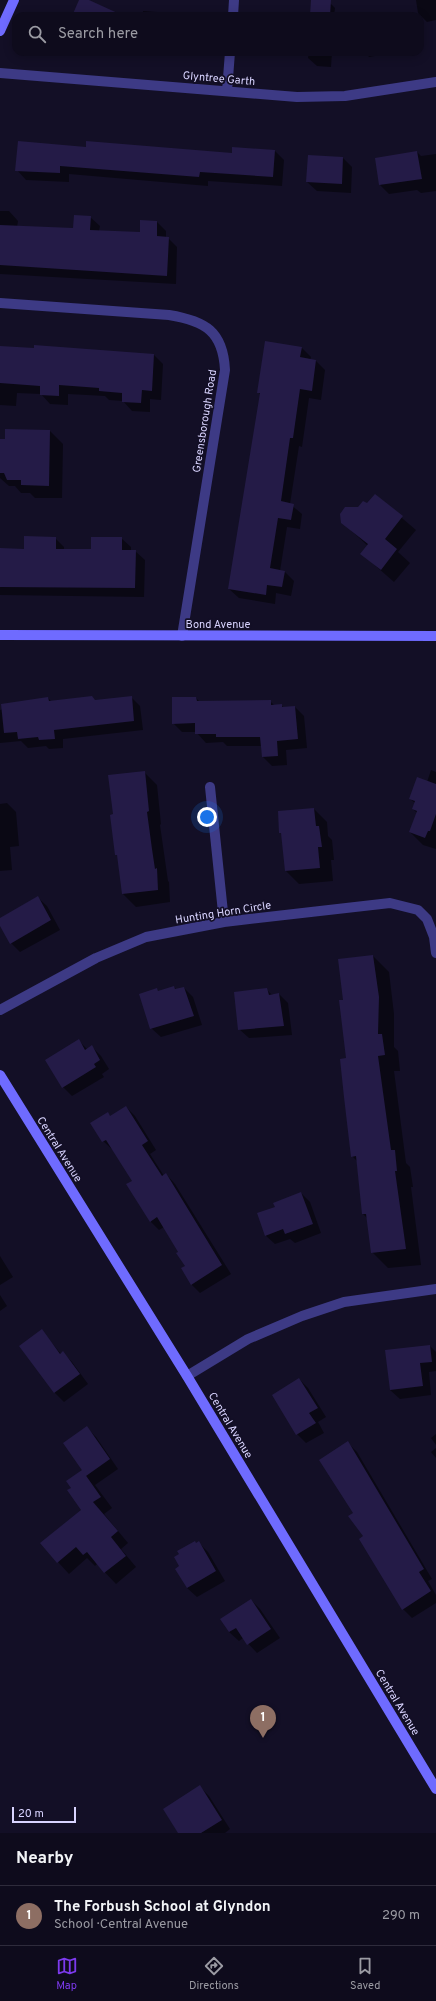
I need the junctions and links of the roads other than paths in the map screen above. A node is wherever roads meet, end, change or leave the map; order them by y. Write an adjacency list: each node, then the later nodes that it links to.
1 (14, 0): 4 (main road)
2 (234, 0): 3 (street)
3 (233, 12)
4 (0, 31)
5 (230, 56): 8 (street)
6 (0, 73): 8 (street, Glyntree Garth)
7 (436, 82): 8 (street, Glyntree Garth)
8 (227, 91)
9 (0, 303): 11 (street, Greensborough Road)
10 (0, 636): 11 (main road, Bond Avenue)
11 (182, 636): 12 (main road, Bond Avenue)
12 (436, 636)
13 (210, 786): 14 (street)
14 (224, 922): 15 (street, Hunting Horn Circle); 16 (street, Hunting Horn Circle)
15 (436, 953)
16 (0, 1010)
17 (0, 1076): 19 (main road, Central Avenue)
18 (436, 1289): 19 (street)
19 (187, 1376): 20 (main road, Central Avenue)
20 (436, 1789)

